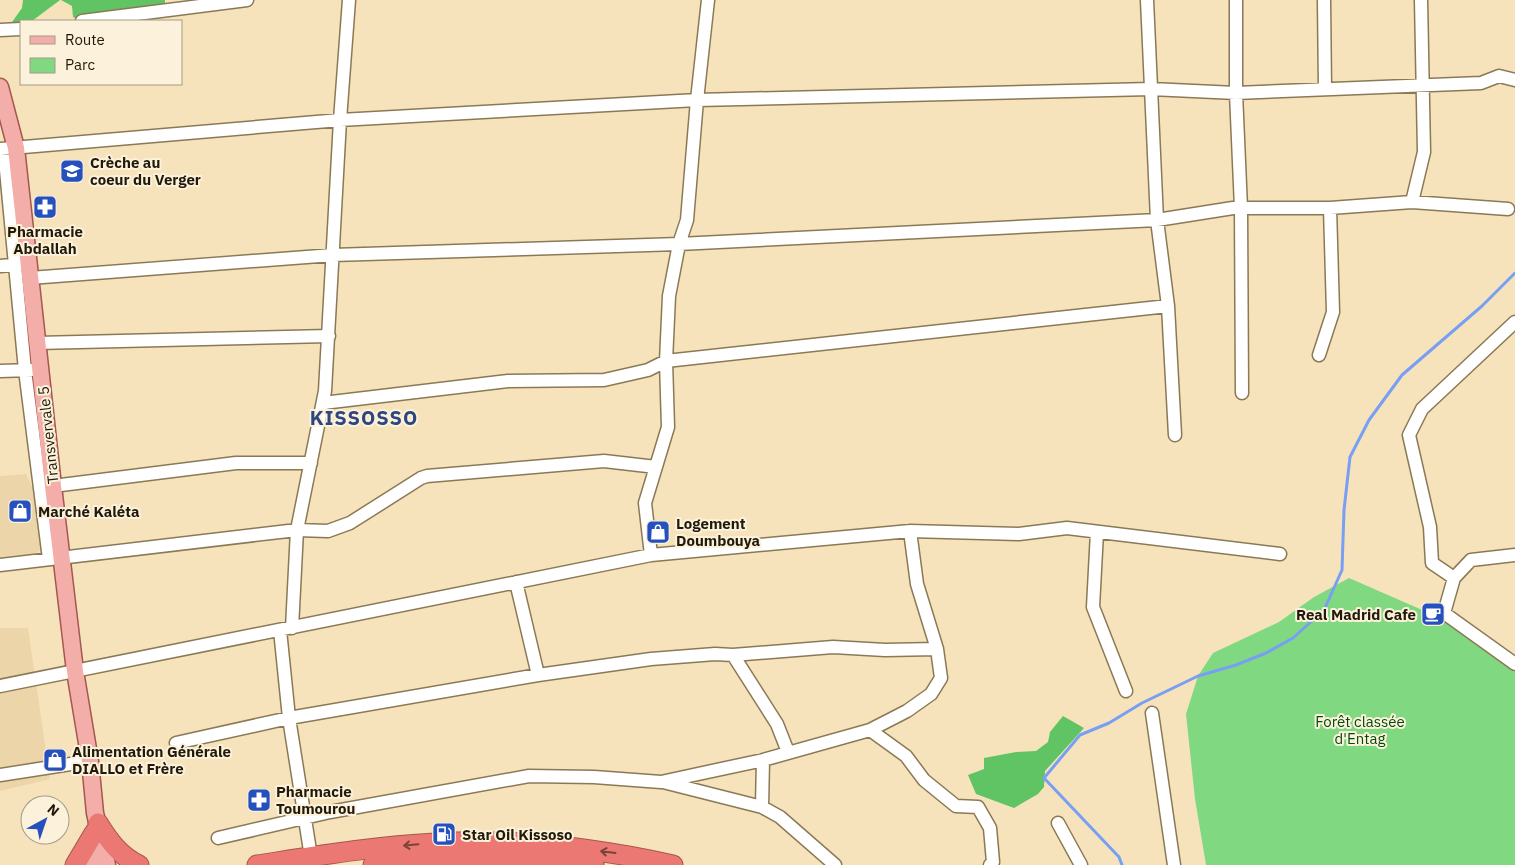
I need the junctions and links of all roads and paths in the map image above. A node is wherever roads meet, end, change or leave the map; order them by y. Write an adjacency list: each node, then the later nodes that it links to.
1 (247, 0): 8 (street)
2 (350, 0): 18 (street)
3 (708, 0): 17 (street)
4 (1147, 0): 15 (street)
5 (1236, 0): 16 (street)
6 (1324, 0): 14 (street)
7 (1422, 0): 12 (street)
8 (90, 20)
9 (20, 29): 10 (street)
10 (0, 30)
11 (1515, 80): 12 (street)
12 (1423, 84): 14 (street); 20 (street)
13 (0, 87): 19 (main road, Transvervale 5)
14 (1325, 88): 16 (street)
15 (1151, 89): 16 (street); 17 (street); 24 (street)
16 (1236, 93): 21 (street)
17 (697, 100): 18 (street); 25 (street)
18 (340, 120): 19 (street); 26 (street)
19 (7, 149): 28 (main road, Transvervale 5)
20 (1412, 202): 22 (street); 23 (street)
21 (1241, 208): 22 (street); 24 (street); 37 (street)
22 (1330, 208): 33 (street)
23 (1508, 209)
24 (1157, 220): 25 (street); 29 (street)
25 (679, 244): 26 (street); 34 (street)
26 (334, 254): 28 (street); 31 (street)
27 (0, 266): 28 (street)
28 (25, 269): 32 (main road, Transvervale 5); 35 (street)
29 (1168, 306): 34 (street); 39 (street)
30 (1515, 322): 51 (street)
31 (328, 336): 32 (street); 38 (street)
32 (37, 343): 35 (main road, Transvervale 5)
33 (1319, 355)
34 (666, 361): 38 (street); 41 (street)
35 (33, 370): 36 (street); 42 (main road, Transvervale 5); 49 (street)
36 (0, 371)
37 (1242, 393)
38 (323, 402): 40 (street)
39 (1175, 435)
40 (311, 463): 42 (street); 43 (street)
41 (656, 468): 43 (street); 47 (street)
42 (53, 486): 49 (main road, Transvervale 5)
43 (297, 530): 49 (street); 53 (street)
44 (910, 532): 45 (street); 47 (street); 54 (street)
45 (1097, 532): 46 (street); 60 (street)
46 (1280, 554)
47 (651, 555): 52 (street)
48 (1515, 555): 51 (street)
49 (55, 558): 50 (street); 57 (main road, Transvervale 5)
50 (0, 565)
51 (1454, 578): 56 (street)
52 (516, 582): 53 (street); 58 (street)
53 (286, 629): 57 (street); 62 (street)
54 (937, 649): 55 (street); 63 (street)
55 (733, 654): 58 (street); 65 (street)
56 (1515, 664)
57 (75, 671): 59 (street); 67 (main road, Transvervale 5)
58 (538, 675): 62 (street)
59 (0, 686)
60 (1126, 691)
61 (1152, 713): 87 (street)
62 (289, 718): 64 (street); 71 (street)
63 (870, 730): 65 (street); 85 (street)
64 (176, 743)
65 (788, 752): 66 (street)
66 (763, 760): 69 (street); 70 (street)
67 (90, 761): 68 (street); 72 (main road, Transvervale 5)
68 (0, 775)
69 (661, 782): 70 (street); 71 (street)
70 (762, 807): 84 (street)
71 (303, 818): 74 (street); 75 (street)
72 (96, 823): 76 (highway); 77 (main road, Transvervale 5); 78 (main road, Transvervale 5); 79 (highway)
73 (1058, 823): 86 (street)
74 (218, 838)
75 (310, 857): 80 (highway); 83 (highway, one-way to 75)
76 (75, 865)
77 (93, 865)
78 (107, 865)
79 (139, 865)
80 (258, 865)
81 (373, 865): 82 (highway)
82 (594, 865)
83 (673, 865)
84 (835, 865)
85 (990, 865)
86 (1081, 865)
87 (1174, 865)

